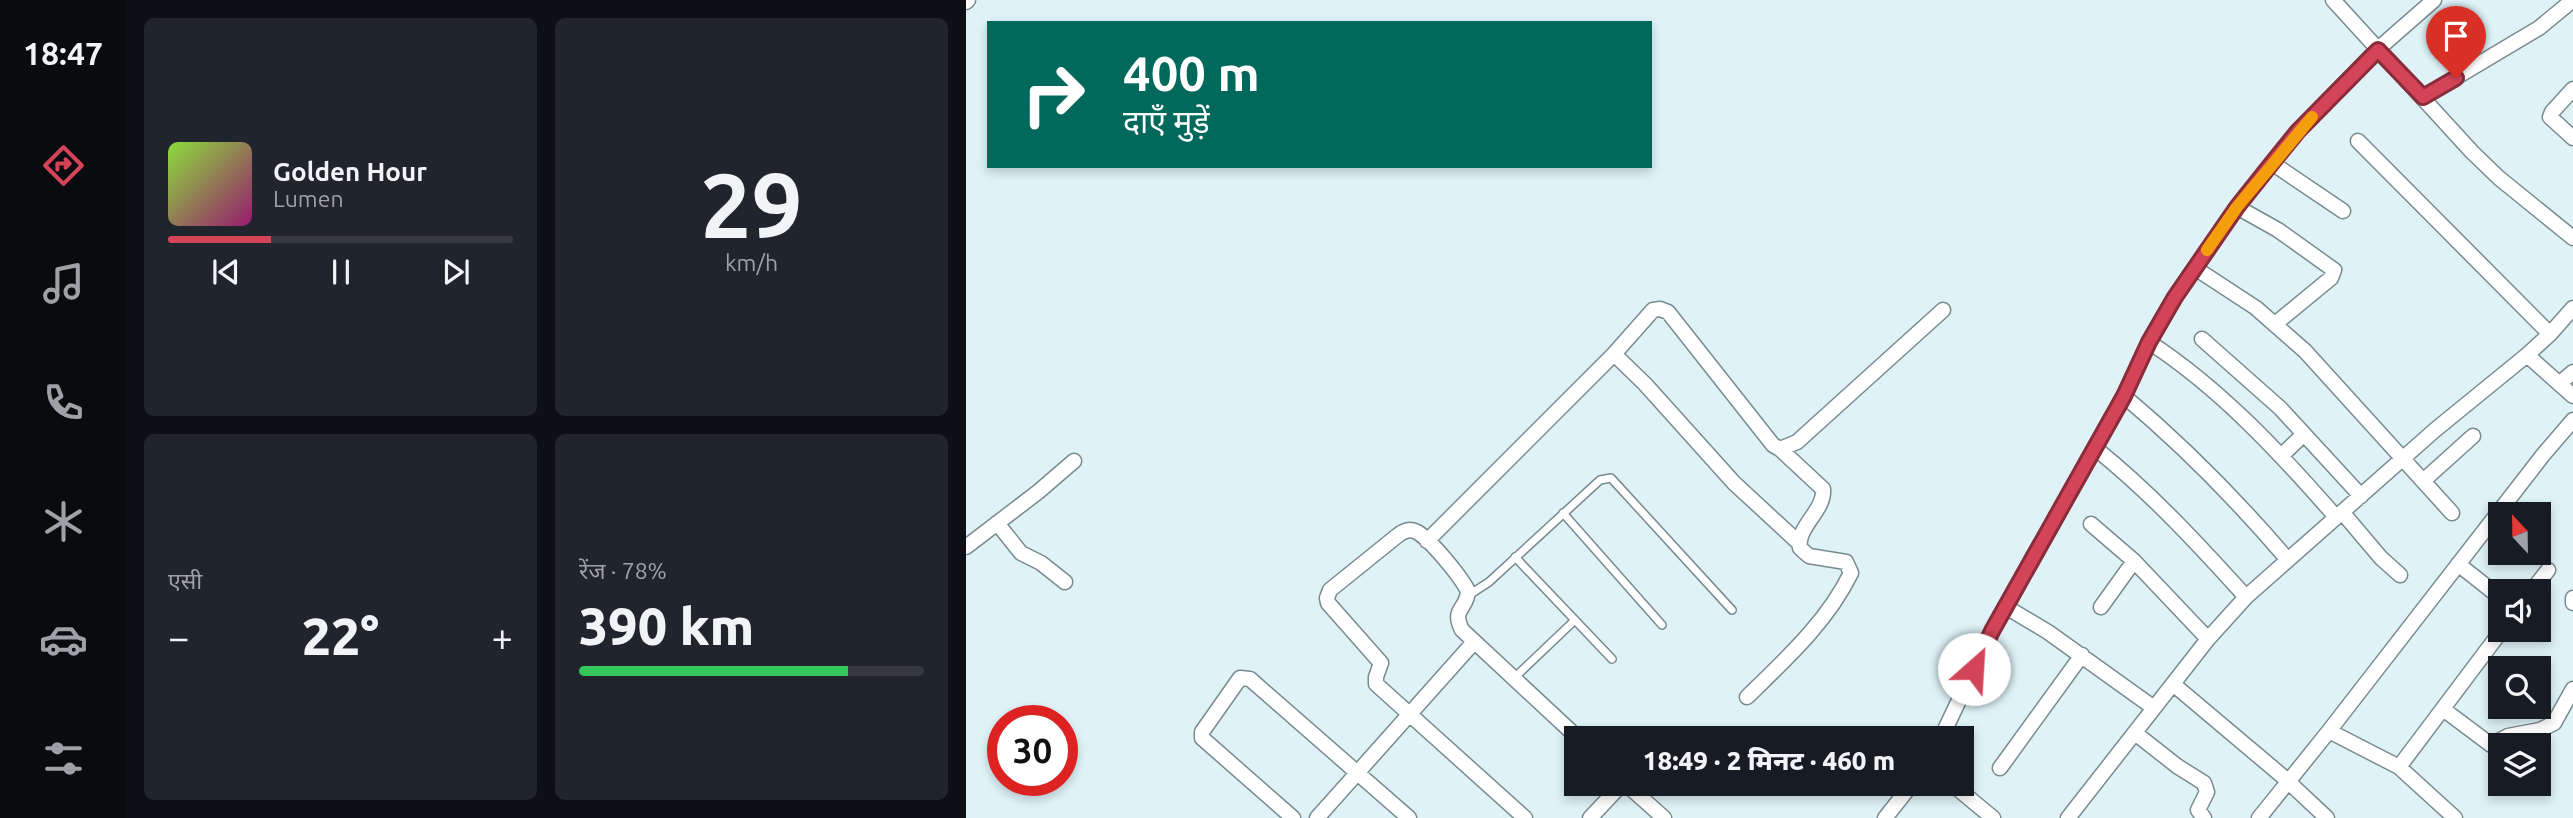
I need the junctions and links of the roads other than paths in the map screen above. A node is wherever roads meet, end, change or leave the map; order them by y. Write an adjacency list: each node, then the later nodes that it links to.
1 (2333, 0): 4 (street)
2 (2434, 0): 4 (street)
3 (2573, 0): 6 (street)
4 (2378, 50): 6 (street); 9 (street)
5 (2573, 89): 7 (street)
6 (2423, 97): 12 (street)
7 (2573, 138)
8 (2358, 141): 17 (street)
9 (2272, 163): 10 (street); 11 (street)
10 (2237, 207): 13 (street); 16 (street)
11 (2343, 211)
12 (2573, 237)
13 (2195, 268): 16 (street); 19 (street)
14 (2573, 308): 17 (street)
15 (1943, 310): 30 (street)
16 (2274, 324): 32 (street)
17 (2550, 334): 21 (street)
18 (2202, 339): 27 (street)
19 (2149, 342): 24 (street); 31 (street)
20 (1614, 354): 30 (street); 41 (street); 42 (street)
21 (2527, 355): 23 (street); 32 (street)
22 (2573, 372): 23 (street)
23 (2560, 383): 25 (street)
24 (2124, 396): 29 (street); 45 (street)
25 (2573, 396)
26 (2573, 420): 47 (street)
27 (2304, 434): 31 (street); 35 (street)
28 (2473, 436): 34 (street)
29 (2095, 448): 54 (street); 55 (street)
30 (1780, 449): 42 (street)
31 (2281, 456): 38 (street)
32 (2402, 459): 34 (street); 35 (street)
33 (1074, 461): 39 (street)
34 (2423, 481): 37 (street)
35 (2361, 496): 38 (street)
36 (1563, 513): 44 (lane); 57 (lane); 59 (lane)
37 (2452, 513)
38 (2339, 514): 45 (street); 49 (street)
39 (997, 523): 43 (street); 51 (street)
40 (2091, 524): 46 (street)
41 (1427, 541): 53 (street); 71 (street)
42 (1799, 543): 68 (street)
43 (966, 547)
44 (1515, 557): 53 (lane); 58 (lane)
45 (2288, 560): 54 (street)
46 (2134, 561): 56 (street); 60 (street)
47 (2458, 564): 52 (street); 74 (street)
48 (2548, 570): 50 (street)
49 (2400, 575)
50 (2541, 579)
51 (1065, 582)
52 (2488, 588)
53 (1468, 596): 61 (street)
54 (2246, 597): 60 (street)
55 (2006, 607): 63 (street); 73 (street)
56 (2101, 607)
57 (1732, 610)
58 (1575, 620): 64 (lane); 65 (lane)
59 (1662, 625)
60 (2208, 639): 66 (street)
61 (1474, 642): 65 (street); 71 (street)
62 (2493, 642): 70 (street)
63 (2082, 655): 69 (street); 77 (street)
64 (1612, 659)
65 (1513, 679): 72 (street)
66 (2173, 684): 69 (street); 79 (street)
67 (2573, 689): 70 (street)
68 (1747, 697)
69 (2154, 708): 75 (street)
70 (2442, 709): 76 (street)
71 (1410, 713): 78 (street); 88 (street)
72 (1565, 726)
73 (1947, 726)
74 (2329, 731): 76 (street); 79 (street)
75 (2135, 733): 84 (street); 93 (street)
76 (2399, 767): 96 (street)
77 (2000, 768)
78 (1359, 772): 85 (street); 86 (street); 87 (street)
79 (2287, 781): 94 (street); 95 (street)
80 (1612, 796): 89 (street)
81 (1638, 796): 90 (street)
82 (1902, 796): 91 (street)
83 (1966, 796): 92 (street)
84 (2198, 816)
85 (1293, 818)
86 (1317, 818)
87 (1409, 818)
88 (1525, 818)
89 (1590, 818)
90 (1664, 818)
91 (1885, 818)
92 (1993, 818)
93 (2068, 818)
94 (2259, 818)
95 (2327, 818)
96 (2455, 818)

